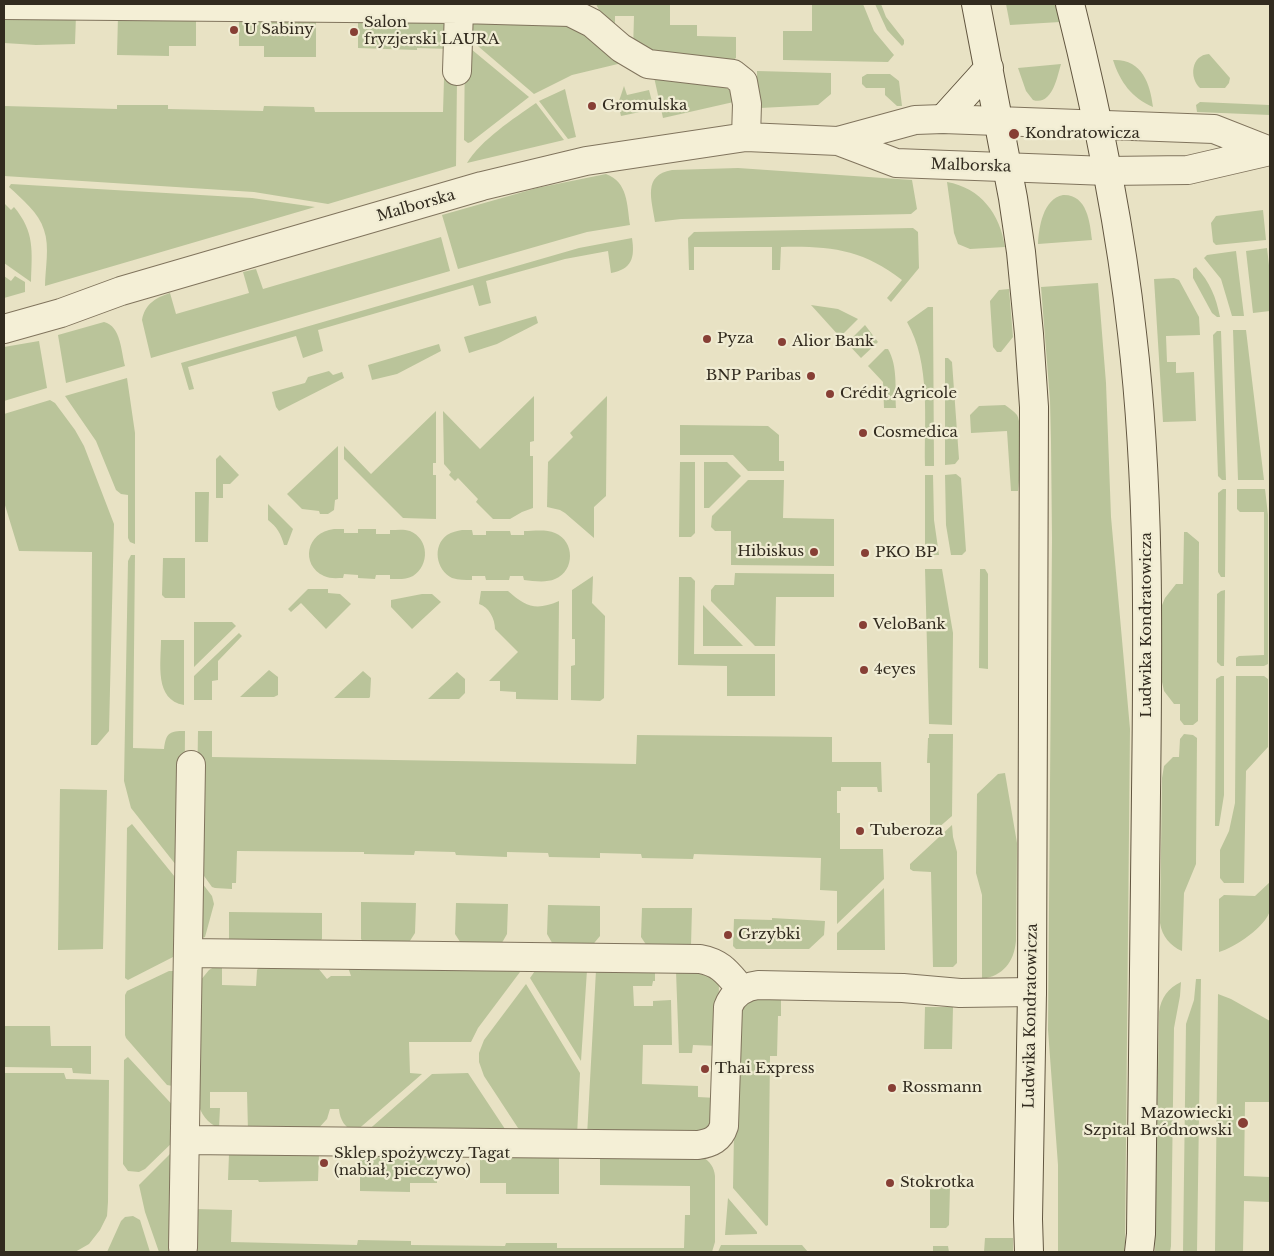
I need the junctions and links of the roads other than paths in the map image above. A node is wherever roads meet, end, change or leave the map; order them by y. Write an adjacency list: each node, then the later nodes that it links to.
1 (976, 4): 6 (street, Ludwika Kondratowicza)
2 (1070, 4): 10 (street, Ludwika Kondratowicza)
3 (4, 5): 5 (street)
4 (571, 8): 5 (street); 11 (street)
5 (459, 9): 7 (street)
6 (988, 68): 8 (street); 9 (street, Ludwika Kondratowicza)
7 (457, 71)
8 (943, 120): 9 (street, Malborska); 12 (street, Malborska)
9 (999, 121): 10 (street, Malborska); 14 (street, Ludwika Kondratowicza)
10 (1098, 124): 13 (street, Malborska); 15 (street, Ludwika Kondratowicza)
11 (746, 137): 12 (street, Malborska); 16 (street, Malborska)
12 (838, 141): 14 (street, Malborska)
13 (1270, 151): 15 (street, Malborska)
14 (1008, 168): 15 (street, Malborska); 20 (street, Ludwika Kondratowicza)
15 (1107, 171): 24 (street, Ludwika Kondratowicza)
16 (4, 329)
17 (191, 765): 18 (street)
18 (188, 953): 19 (street); 21 (street)
19 (742, 990): 20 (street); 21 (street)
20 (1032, 992): 23 (street, Ludwika Kondratowicza)
21 (185, 1140): 22 (street)
22 (183, 1248)
23 (1029, 1252)
24 (1139, 1252)

